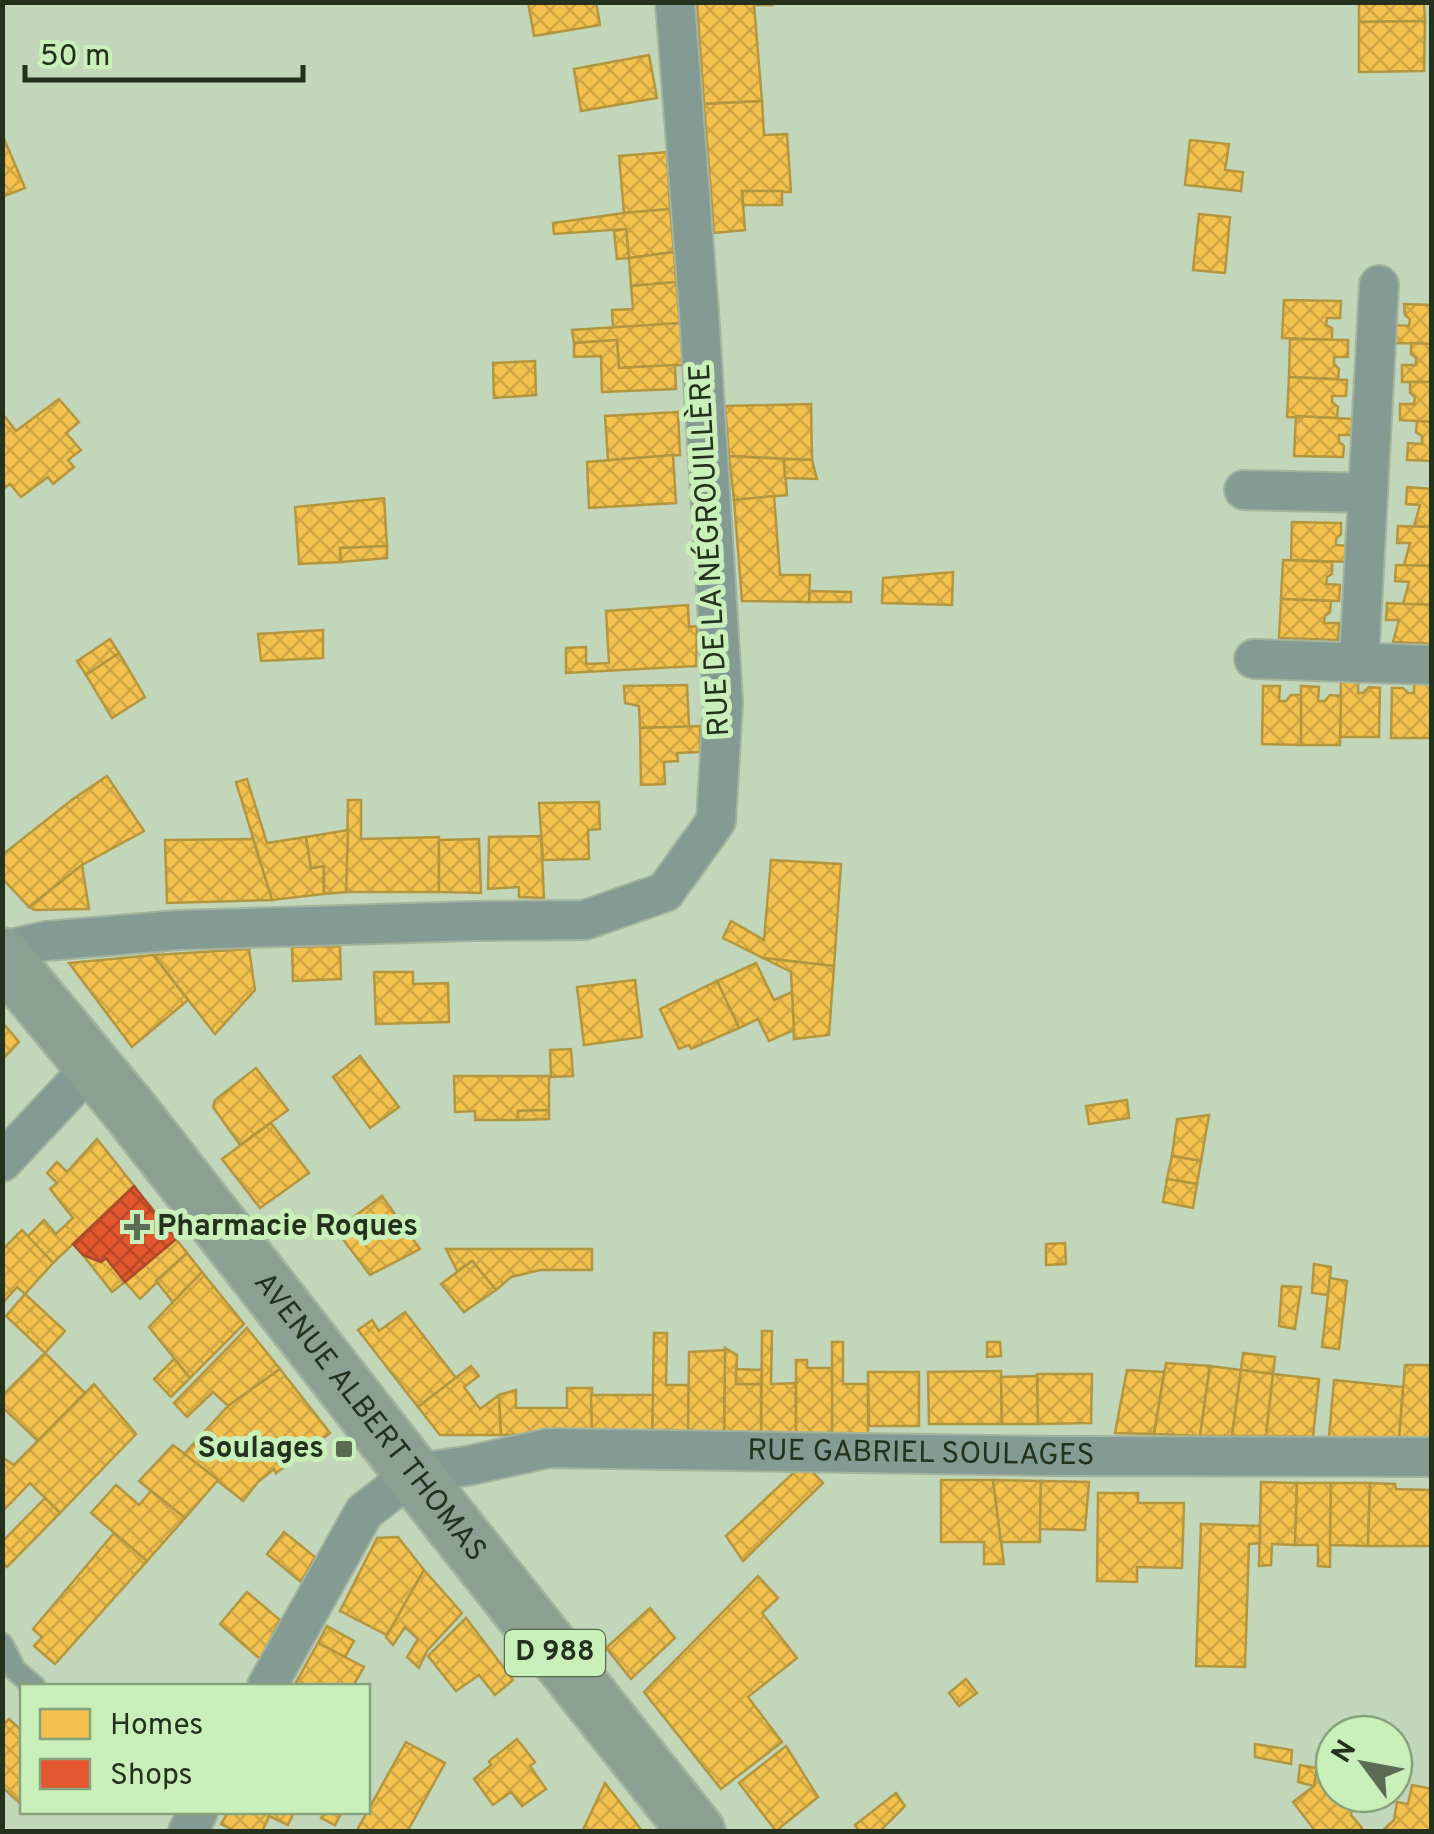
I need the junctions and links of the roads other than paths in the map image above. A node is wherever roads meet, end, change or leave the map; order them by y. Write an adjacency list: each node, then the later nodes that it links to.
1 (674, 2): 8 (street, RUE DE LA NÉGROUILLÈRE)
2 (1378, 285): 4 (street)
3 (1244, 490): 4 (street)
4 (1368, 493): 6 (street)
5 (1254, 659): 6 (street)
6 (1359, 663): 7 (street)
7 (1432, 665)
8 (2, 954): 9 (main road, AVENUE ALBERT THOMAS / D 988)
9 (93, 1065): 10 (street); 12 (main road, AVENUE ALBERT THOMAS / D 988)
10 (2, 1162)
11 (1432, 1456): 12 (street, RUE GABRIEL SOULAGES)
12 (414, 1473): 15 (street); 16 (main road, AVENUE ALBERT THOMAS / D 988)
13 (2, 1644): 14 (lane)
14 (32, 1684)
15 (268, 1684)
16 (697, 1832)

